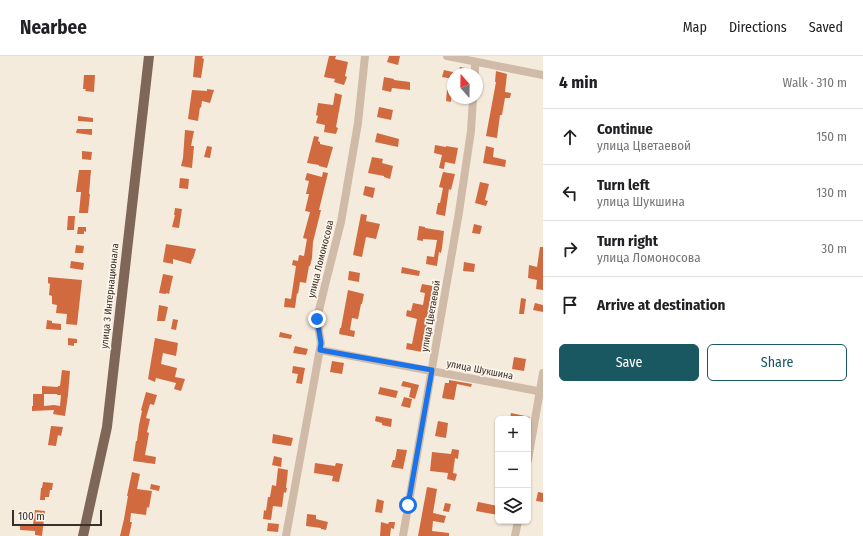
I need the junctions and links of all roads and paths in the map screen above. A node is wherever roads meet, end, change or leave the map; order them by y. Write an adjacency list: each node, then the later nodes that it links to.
1 (148, 56): 14 (main road, улица 3 Интернационала)
2 (365, 56): 8 (street, улица Ломоносова)
3 (447, 56): 4 (street)
4 (475, 62): 5 (street); 6 (street)
5 (475, 68)
6 (543, 75)
7 (472, 104): 9 (street, улица Цветаевой)
8 (320, 350): 9 (street, улица Шукшина); 15 (street, улица Ломоносова)
9 (432, 370): 11 (street, улица Шукшина); 16 (street, улица Цветаевой)
10 (543, 373): 11 (street)
11 (541, 391): 12 (street)
12 (530, 452)
13 (517, 524): 17 (street)
14 (83, 536)
15 (286, 536)
16 (403, 536)
17 (515, 536)

